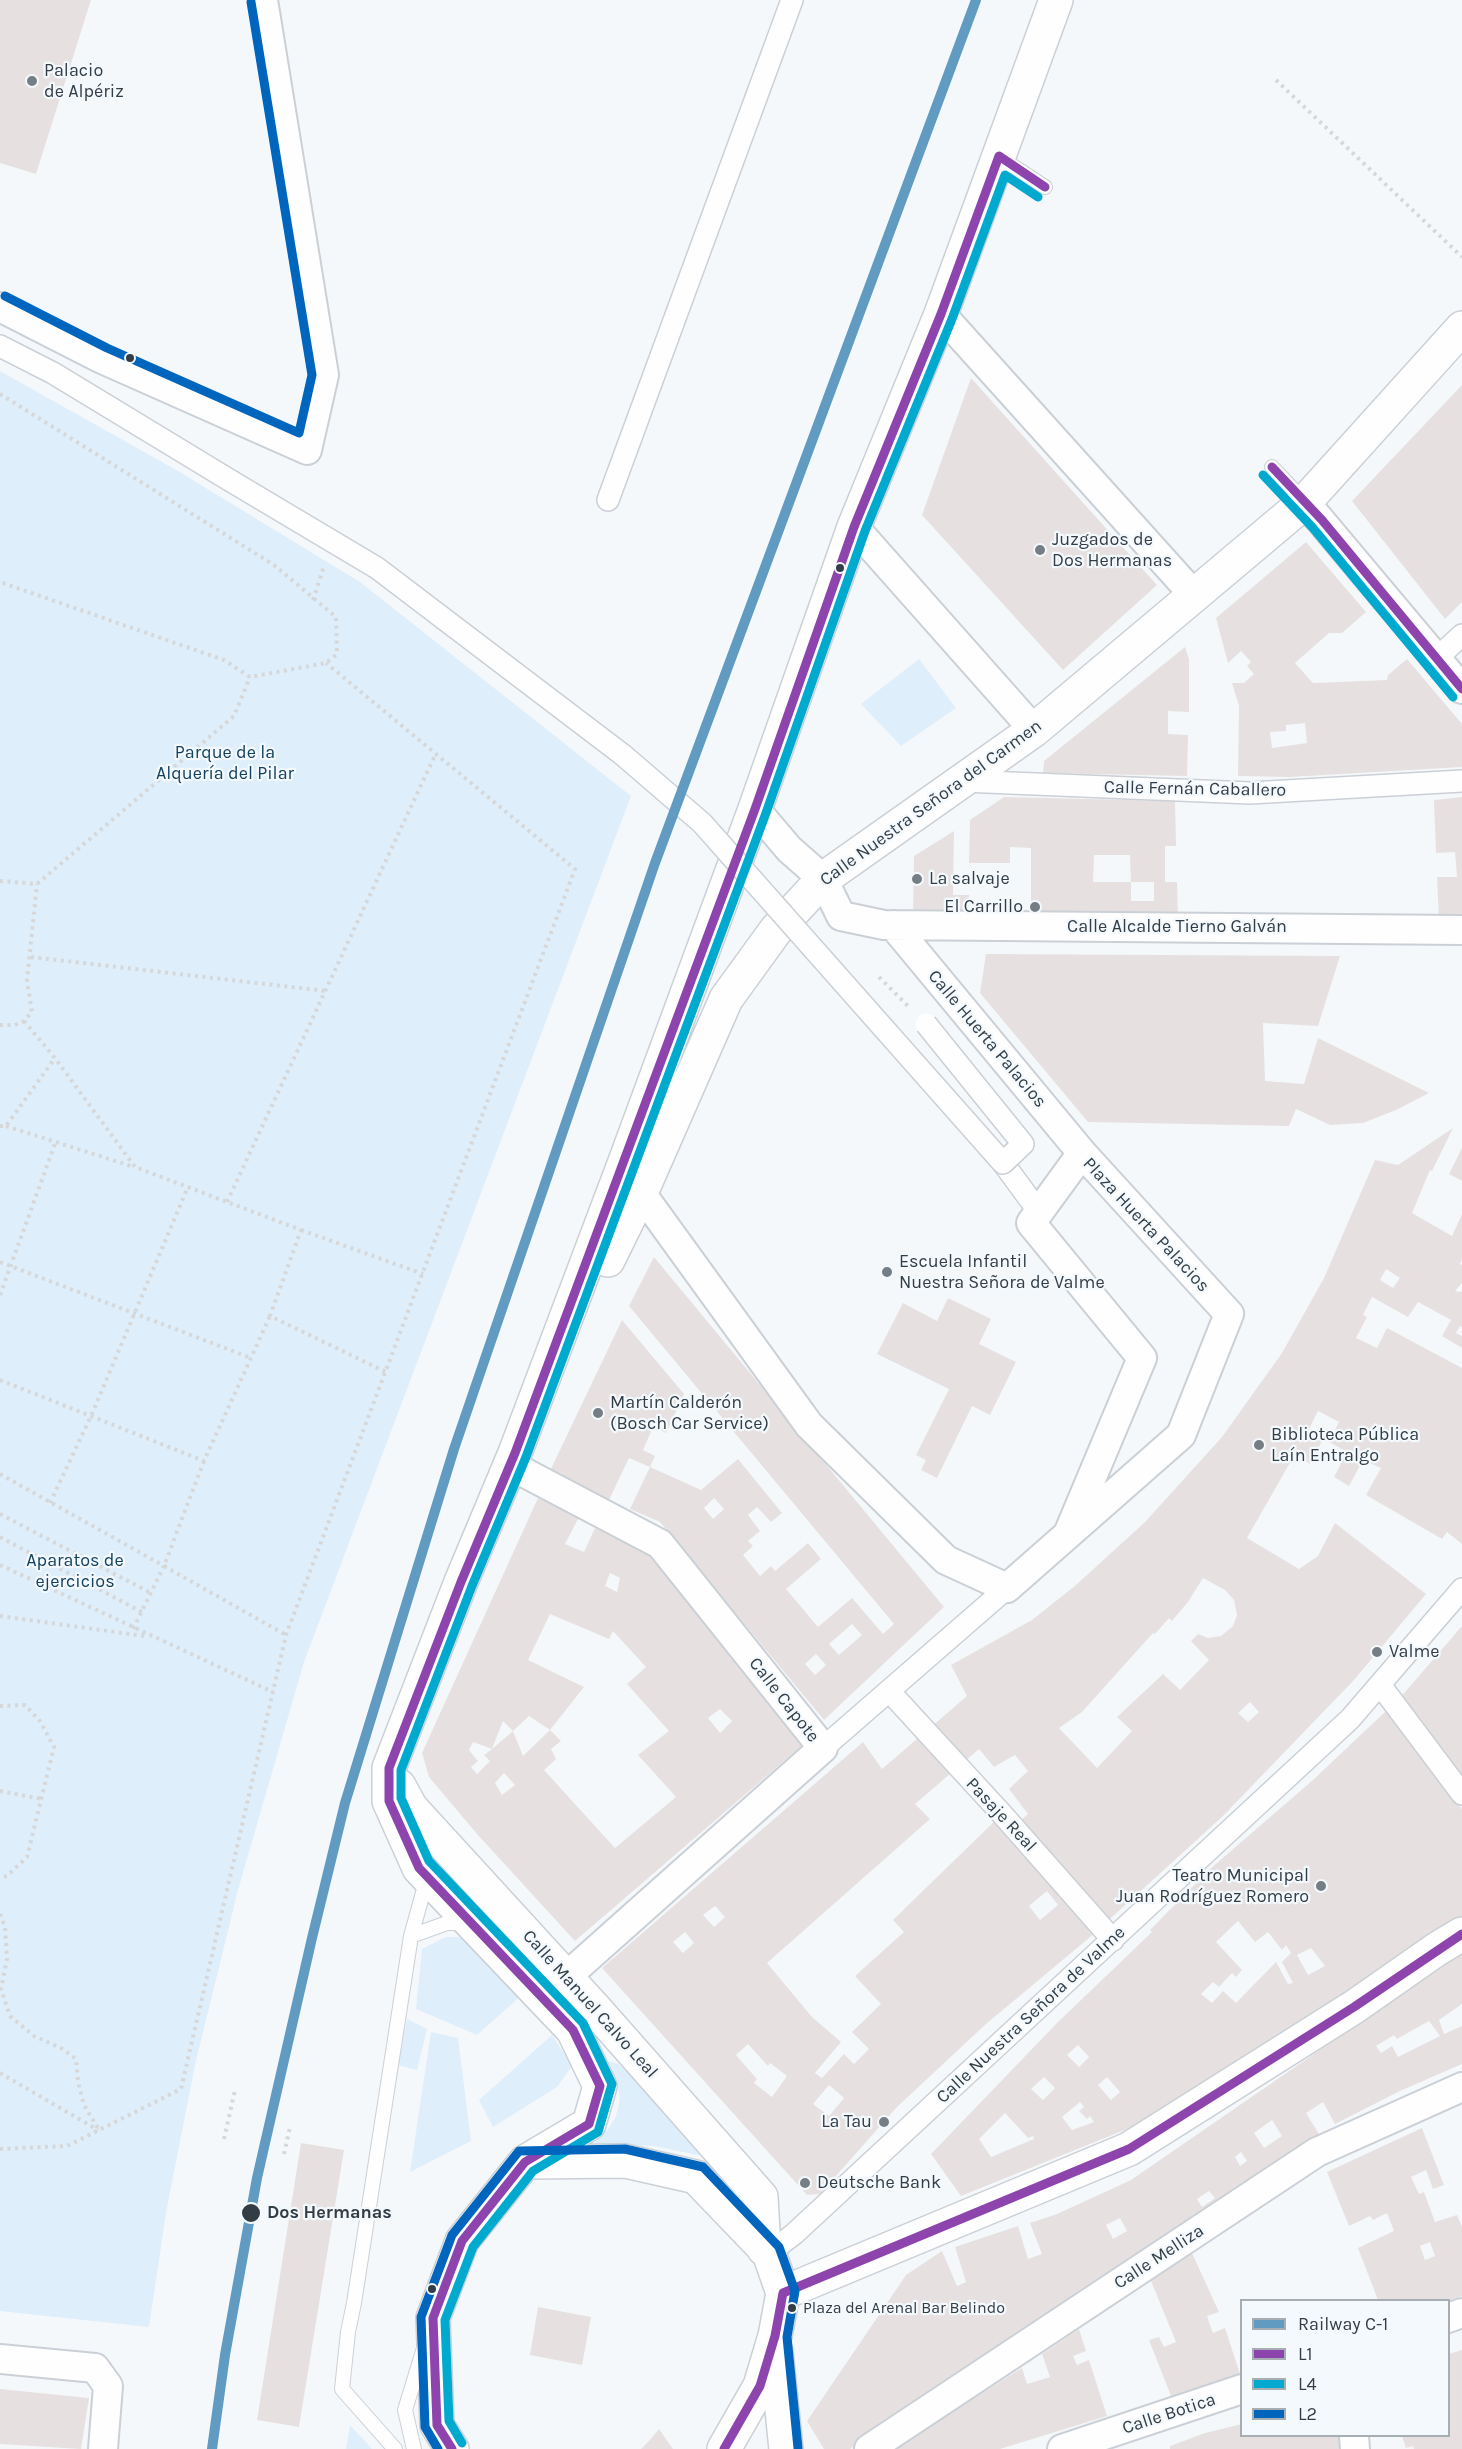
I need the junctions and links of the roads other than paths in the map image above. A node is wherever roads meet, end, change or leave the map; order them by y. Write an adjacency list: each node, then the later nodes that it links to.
1 (262, 0): 6 (street)
2 (792, 0): 11 (street)
3 (1056, 0): 4 (street, Calle Manuel Calvo Leal)
4 (999, 156): 5 (lane); 7 (street, Calle Manuel Calvo Leal)
5 (1045, 187)
6 (0, 307)
7 (941, 314): 13 (street, Calle Manuel Calvo Leal); 14 (street)
8 (1462, 328): 12 (street, Calle Nuestra Señora del Carmen)
9 (0, 346): 28 (street, bridge)
10 (1272, 467): 12 (lane)
11 (608, 500)
12 (1305, 501): 14 (street, Calle Nuestra Señora del Carmen); 16 (street)
13 (854, 527): 18 (street); 21 (street, Calle Manuel Calvo Leal)
14 (1194, 595): 18 (street, Calle Nuestra Señora del Carmen)
15 (1462, 635): 16 (street)
16 (1436, 659): 17 (street)
17 (1462, 689)
18 (1034, 730): 19 (street, Calle Nuestra Señora del Carmen)
19 (963, 781): 20 (street, Calle Fernán Caballero); 22 (street, Calle Nuestra Señora del Carmen)
20 (1462, 781)
21 (755, 809): 22 (street); 27 (street, Calle Manuel Calvo Leal)
22 (823, 879): 23 (street, Calle Alcalde Tierno Galván); 29 (street, Calle Nuestra Señora del Carmen)
23 (892, 925): 24 (street, Calle Alcalde Tierno Galván); 26 (street, Calle Huerta Palacios)
24 (1462, 930)
25 (926, 1024): 28 (street, bridge)
26 (1082, 1153): 30 (street, Plaza Huerta Palacios); 32 (street, Plaza Huerta Palacios)
27 (626, 1160): 29 (street); 31 (street, Calle Manuel Calvo Leal)
28 (1003, 1163): 30 (street)
29 (641, 1193): 31 (street, Calle Nuestra Señora del Carmen); 33 (street)
30 (1039, 1212): 32 (street, Plaza Huerta Palacios)
31 (512, 1459): 37 (street, Calle Capote); 38 (street, Calle Manuel Calvo Leal)
32 (1068, 1534): 33 (street, Plaza Huerta Palacios)
33 (1007, 1588): 36 (street)
34 (1462, 1589): 35 (street, Calle Nuestra Señora de Valme)
35 (1381, 1686): 39 (street); 44 (street, Calle Nuestra Señora de Valme)
36 (889, 1691): 37 (street); 44 (street, Pasaje Real)
37 (823, 1748): 45 (street, Calle Capote)
38 (389, 1768): 40 (street, Calle Manuel Calvo Leal); 45 (street, Calle Manuel Calvo Leal)
39 (1462, 1794)
40 (420, 1868): 41 (street, Calle Manuel Calvo Leal); 43 (lane)
41 (470, 1923): 43 (lane); 45 (lane); 47 (street, Calle Manuel Calvo Leal)
42 (1462, 1934): 49 (street)
43 (411, 1936): 55 (lane)
44 (1113, 1940): 48 (street, Calle Nuestra Señora de Valme)
45 (566, 1977): 48 (street, Calle Manuel Calvo Leal)
46 (1462, 2087): 60 (street, Calle Melliza)
47 (525, 2162): 48 (street); 50 (street)
48 (767, 2251): 49 (street)
49 (783, 2293): 51 (street)
50 (433, 2318): 56 (lane); 57 (street)
51 (775, 2336): 58 (street); 59 (street)
52 (0, 2359): 54 (street)
53 (1240, 2390): 61 (street, Calle Botica)
54 (103, 2449)
55 (395, 2449)
56 (414, 2449)
57 (452, 2449)
58 (724, 2449)
59 (786, 2449)
60 (869, 2449)
61 (1062, 2449)

